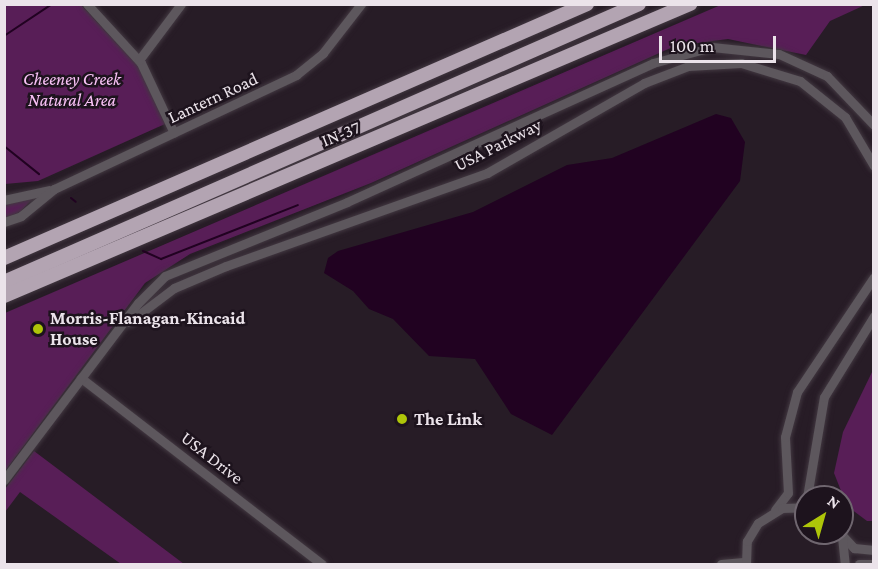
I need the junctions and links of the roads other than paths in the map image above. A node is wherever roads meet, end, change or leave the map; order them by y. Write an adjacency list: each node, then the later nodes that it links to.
1 (87, 4): 7 (street)
2 (181, 4): 7 (street)
3 (361, 4): 9 (street, Lantern Road)
4 (586, 4): 14 (highway)
5 (639, 4): 16 (highway)
6 (690, 4): 17 (highway, IN-37)
7 (139, 60): 9 (street)
8 (873, 124): 19 (street, USA Parkway)
9 (174, 134): 11 (street, Lantern Road)
10 (873, 166): 19 (street, USA Parkway)
11 (54, 189): 12 (street, Lantern Road); 13 (street, Lantern Road)
12 (4, 200)
13 (4, 222)
14 (4, 258)
15 (873, 277): 24 (street)
16 (4, 282)
17 (4, 296)
18 (873, 316): 22 (street)
19 (112, 338): 20 (street, USA Parkway)
20 (81, 378): 21 (street, USA Parkway); 29 (street, USA Drive)
21 (4, 480)
22 (809, 485)
23 (794, 508): 24 (street)
24 (775, 510): 28 (street)
25 (842, 545): 31 (street)
26 (851, 545): 27 (street)
27 (873, 550)
28 (746, 563): 30 (street)
29 (322, 564)
30 (720, 564)
31 (845, 564)
32 (858, 564): 33 (street)
33 (873, 564)

